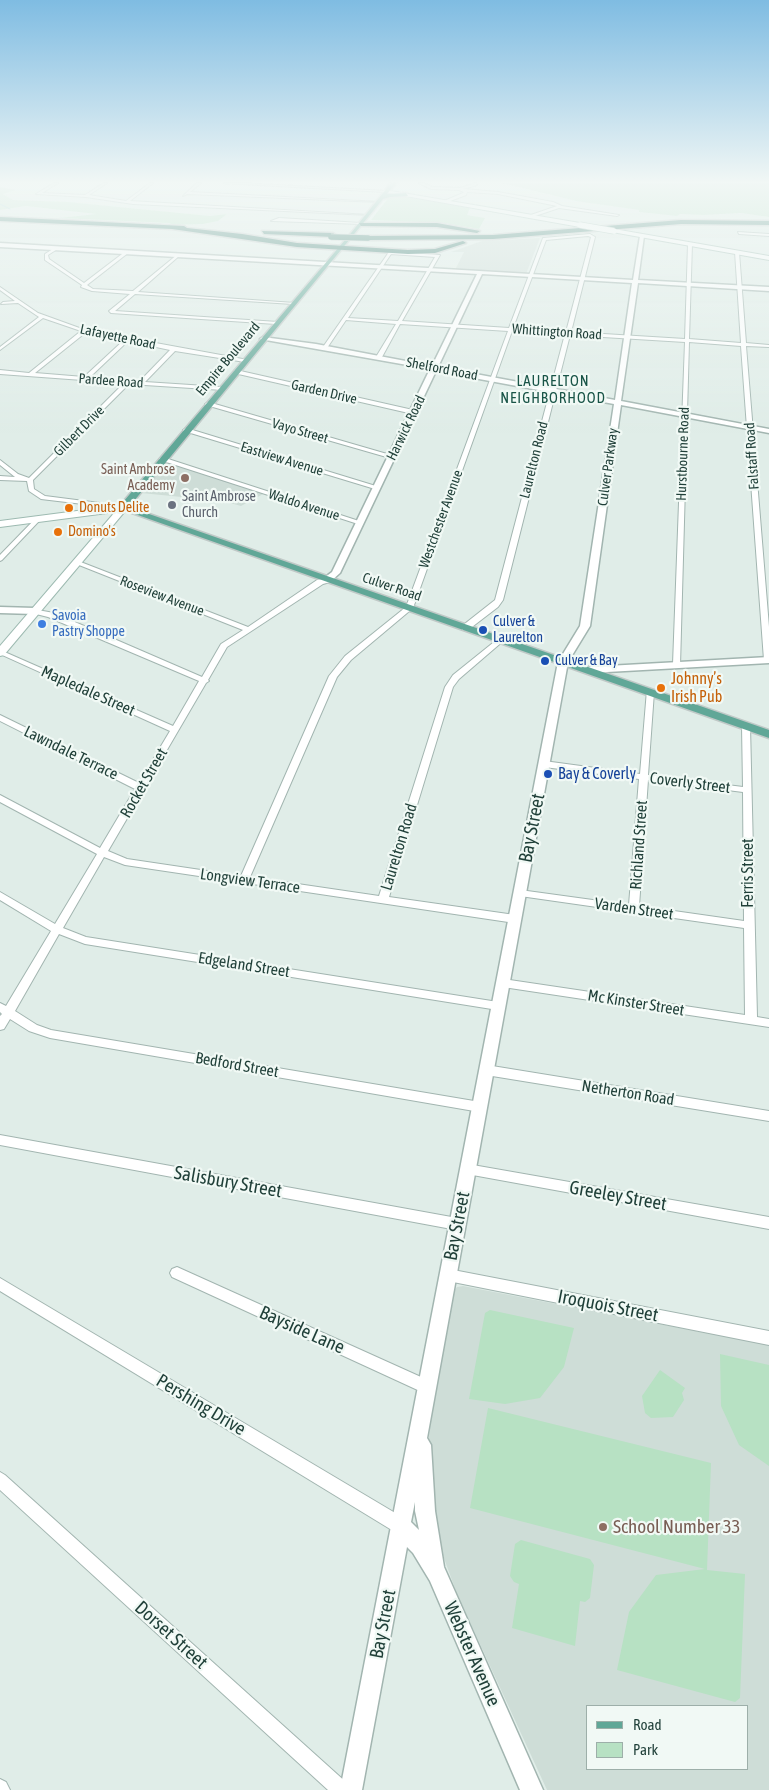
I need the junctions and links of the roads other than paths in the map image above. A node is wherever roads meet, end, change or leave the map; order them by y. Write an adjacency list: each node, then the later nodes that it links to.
1 (57, 267): 19 (street)
2 (108, 267): 19 (street)
3 (164, 267): 23 (street)
4 (324, 267): 27 (main road, Empire Boulevard)
5 (372, 267): 6 (street)
6 (380, 267): 13 (street); 29 (street)
7 (432, 267): 13 (street)
8 (533, 267): 15 (street, Westchester Avenue)
9 (585, 267): 16 (street, Laurelton Road)
10 (637, 267): 17 (street, Culver Parkway)
11 (689, 267): 18 (street, Hurstbourne Road)
12 (738, 267): 21 (street, Falstaff Road)
13 (430, 270): 14 (street); 30 (street)
14 (480, 273): 15 (street); 32 (street, Harwick Road)
15 (530, 276): 16 (street); 33 (street, Westchester Avenue)
16 (582, 278): 17 (street); 35 (street, Laurelton Road)
17 (635, 282): 18 (street); 36 (street, Culver Parkway)
18 (688, 285): 21 (street); 39 (street, Hurstbourne Road)
19 (83, 286): 23 (street)
20 (0, 288): 24 (street, Lafayette Road)
21 (739, 288): 22 (street); 40 (street, Falstaff Road)
22 (769, 289)
23 (134, 292): 27 (street); 31 (street)
24 (12, 297): 25 (street, Lafayette Road); 26 (street)
25 (18, 302): 26 (street); 28 (street, Lafayette Road)
26 (1, 303)
27 (293, 303): 31 (main road, Empire Boulevard)
28 (42, 317): 34 (street, Lafayette Road); 43 (street)
29 (345, 318): 30 (street, Whittington Road); 42 (street)
30 (399, 322): 32 (street, Whittington Road); 45 (street)
31 (276, 323): 37 (main road, Empire Boulevard)
32 (455, 326): 33 (street, Whittington Road); 47 (street, Harwick Road)
33 (511, 329): 35 (street, Whittington Road); 52 (street, Westchester Avenue)
34 (84, 331): 38 (street, Lafayette Road); 50 (street)
35 (568, 333): 36 (street, Whittington Road); 56 (street, Laurelton Road)
36 (627, 336): 39 (street, Whittington Road); 57 (street, Culver Parkway)
37 (263, 339): 42 (street, Shelford Road); 46 (main road, Empire Boulevard)
38 (127, 340): 44 (street, Lafayette Road); 51 (street)
39 (686, 340): 40 (street, Whittington Road); 60 (street, Hurstbourne Road)
40 (744, 344): 41 (street, Whittington Road); 61 (street, Falstaff Road)
41 (769, 346)
42 (325, 347): 45 (street, Shelford Road)
43 (0, 349)
44 (174, 349): 46 (street, Lafayette Road); 54 (street)
45 (379, 357): 47 (street, Shelford Road)
46 (246, 360): 49 (main road, Empire Boulevard)
47 (434, 368): 52 (street, Shelford Road); 59 (street, Harwick Road)
48 (0, 372): 50 (street, Pardee Road)
49 (236, 372): 55 (main road, Empire Boulevard); 59 (street, Garden Drive)
50 (31, 374): 51 (street, Pardee Road)
51 (85, 378): 53 (street, Pardee Road)
52 (492, 379): 56 (street, Shelford Road); 79 (street, Westchester Avenue)
53 (128, 382): 54 (street, Pardee Road); 68 (street, Gilbert Drive)
54 (141, 383): 55 (street, Pardee Road)
55 (221, 389): 58 (main road, Empire Boulevard)
56 (552, 390): 57 (street, Shelford Road); 82 (street, Laurelton Road)
57 (617, 402): 60 (street, Shelford Road); 87 (street, Culver Parkway)
58 (208, 404): 62 (main road, Empire Boulevard); 64 (street, Vayo Street)
59 (413, 412): 64 (street, Harwick Road)
60 (684, 415): 61 (street, Shelford Road); 88 (street, Hurstbourne Road)
61 (750, 427): 63 (street, Shelford Road); 74 (street, Falstaff Road)
62 (186, 430): 65 (main road, Empire Boulevard); 69 (street, Eastview Avenue)
63 (769, 431)
64 (392, 457): 69 (street, Harwick Road)
65 (162, 459): 70 (main road, Empire Boulevard); 72 (street, Waldo Avenue)
66 (0, 462): 68 (street)
67 (0, 478): 68 (street)
68 (30, 480): 70 (street)
69 (377, 488): 72 (street, Harwick Road)
70 (123, 508): 71 (main road, Culver Road); 77 (main road); 78 (main road, Culver Road)
71 (38, 519): 73 (main road, Culver Road); 76 (street)
72 (360, 523): 78 (street, Harwick Road)
73 (0, 524)
74 (759, 554): 75 (street); 86 (street, Falstaff Road)
75 (769, 555)
76 (0, 559)
77 (76, 562): 81 (main road); 83 (street, Roseview Avenue)
78 (327, 580): 79 (main road, Culver Road); 83 (street, Rocket Street)
79 (409, 608): 82 (main road, Culver Road); 102 (street)
80 (0, 610): 81 (street)
81 (35, 611): 85 (main road); 90 (street)
82 (465, 628): 84 (main road, Culver Road)
83 (247, 629): 90 (street, Rocket Street)
84 (499, 640): 87 (main road, Culver Road); 105 (street, Laurelton Road)
85 (0, 652): 94 (street, Mapledale Street)
86 (769, 660): 88 (street)
87 (563, 662): 89 (main road, Culver Road); 96 (street, Bay Street)
88 (677, 664): 89 (street)
89 (588, 670): 91 (main road, Culver Road)
90 (205, 680): 94 (street, Rocket Street)
91 (650, 692): 93 (main road, Culver Road); 97 (street, Richland Street)
92 (0, 718): 98 (street, Lawndale Terrace)
93 (746, 726): 95 (main road, Culver Road); 99 (street, Ferris Street)
94 (175, 730): 98 (street, Rocket Street)
95 (769, 734)
96 (544, 764): 97 (street, Coverly Street); 103 (street, Bay Street)
97 (644, 777): 99 (street, Coverly Street); 106 (street, Richland Street)
98 (141, 788): 101 (street, Rocket Street)
99 (747, 790): 108 (street, Ferris Street)
100 (0, 798): 101 (street, Longview Terrace)
101 (103, 853): 102 (street, Longview Terrace); 109 (street, Rocket Street)
102 (244, 880): 105 (street, Longview Terrace)
103 (520, 893): 106 (street, Varden Street); 107 (street, Bay Street)
104 (0, 895): 109 (street, Edgeland Street)
105 (383, 900): 107 (street, Longview Terrace)
106 (634, 909): 108 (street, Varden Street)
107 (515, 919): 110 (street, Bay Street)
108 (748, 925): 113 (street, Ferris Street)
109 (58, 930): 111 (street, Edgeland Street); 112 (street, Rocket Street)
110 (503, 983): 111 (street, Bay Street); 113 (street, Mc Kinster Street)
111 (498, 1006): 116 (street, Bay Street)
112 (4, 1009): 115 (street, Rocket Street); 117 (street, Bedford Street)
113 (751, 1020): 114 (street, Mc Kinster Street)
114 (769, 1023)
115 (0, 1026)
116 (486, 1070): 117 (street, Bay Street); 118 (street, Netherton Road)
117 (480, 1106): 120 (street, Bay Street)
118 (769, 1116)
119 (0, 1140): 122 (street, Salisbury Street)
120 (467, 1169): 121 (street, Greeley Street); 122 (street, Bay Street)
121 (769, 1223)
122 (457, 1224): 124 (street, Bay Street)
123 (177, 1273): 127 (street, Bayside Lane)
124 (448, 1275): 126 (street, Iroquois Street); 127 (street, Bay Street)
125 (0, 1284): 130 (street, Pershing Drive)
126 (769, 1338)
127 (427, 1387): 128 (street, Bay Street)
128 (421, 1419): 130 (street, Bay Street); 131 (street)
129 (0, 1480): 132 (street, Dorset Street)
130 (401, 1526): 131 (street, Webster Avenue); 133 (street, Bay Street)
131 (437, 1574): 134 (street, Webster Avenue)
132 (342, 1790)
133 (351, 1790)
134 (532, 1790)

